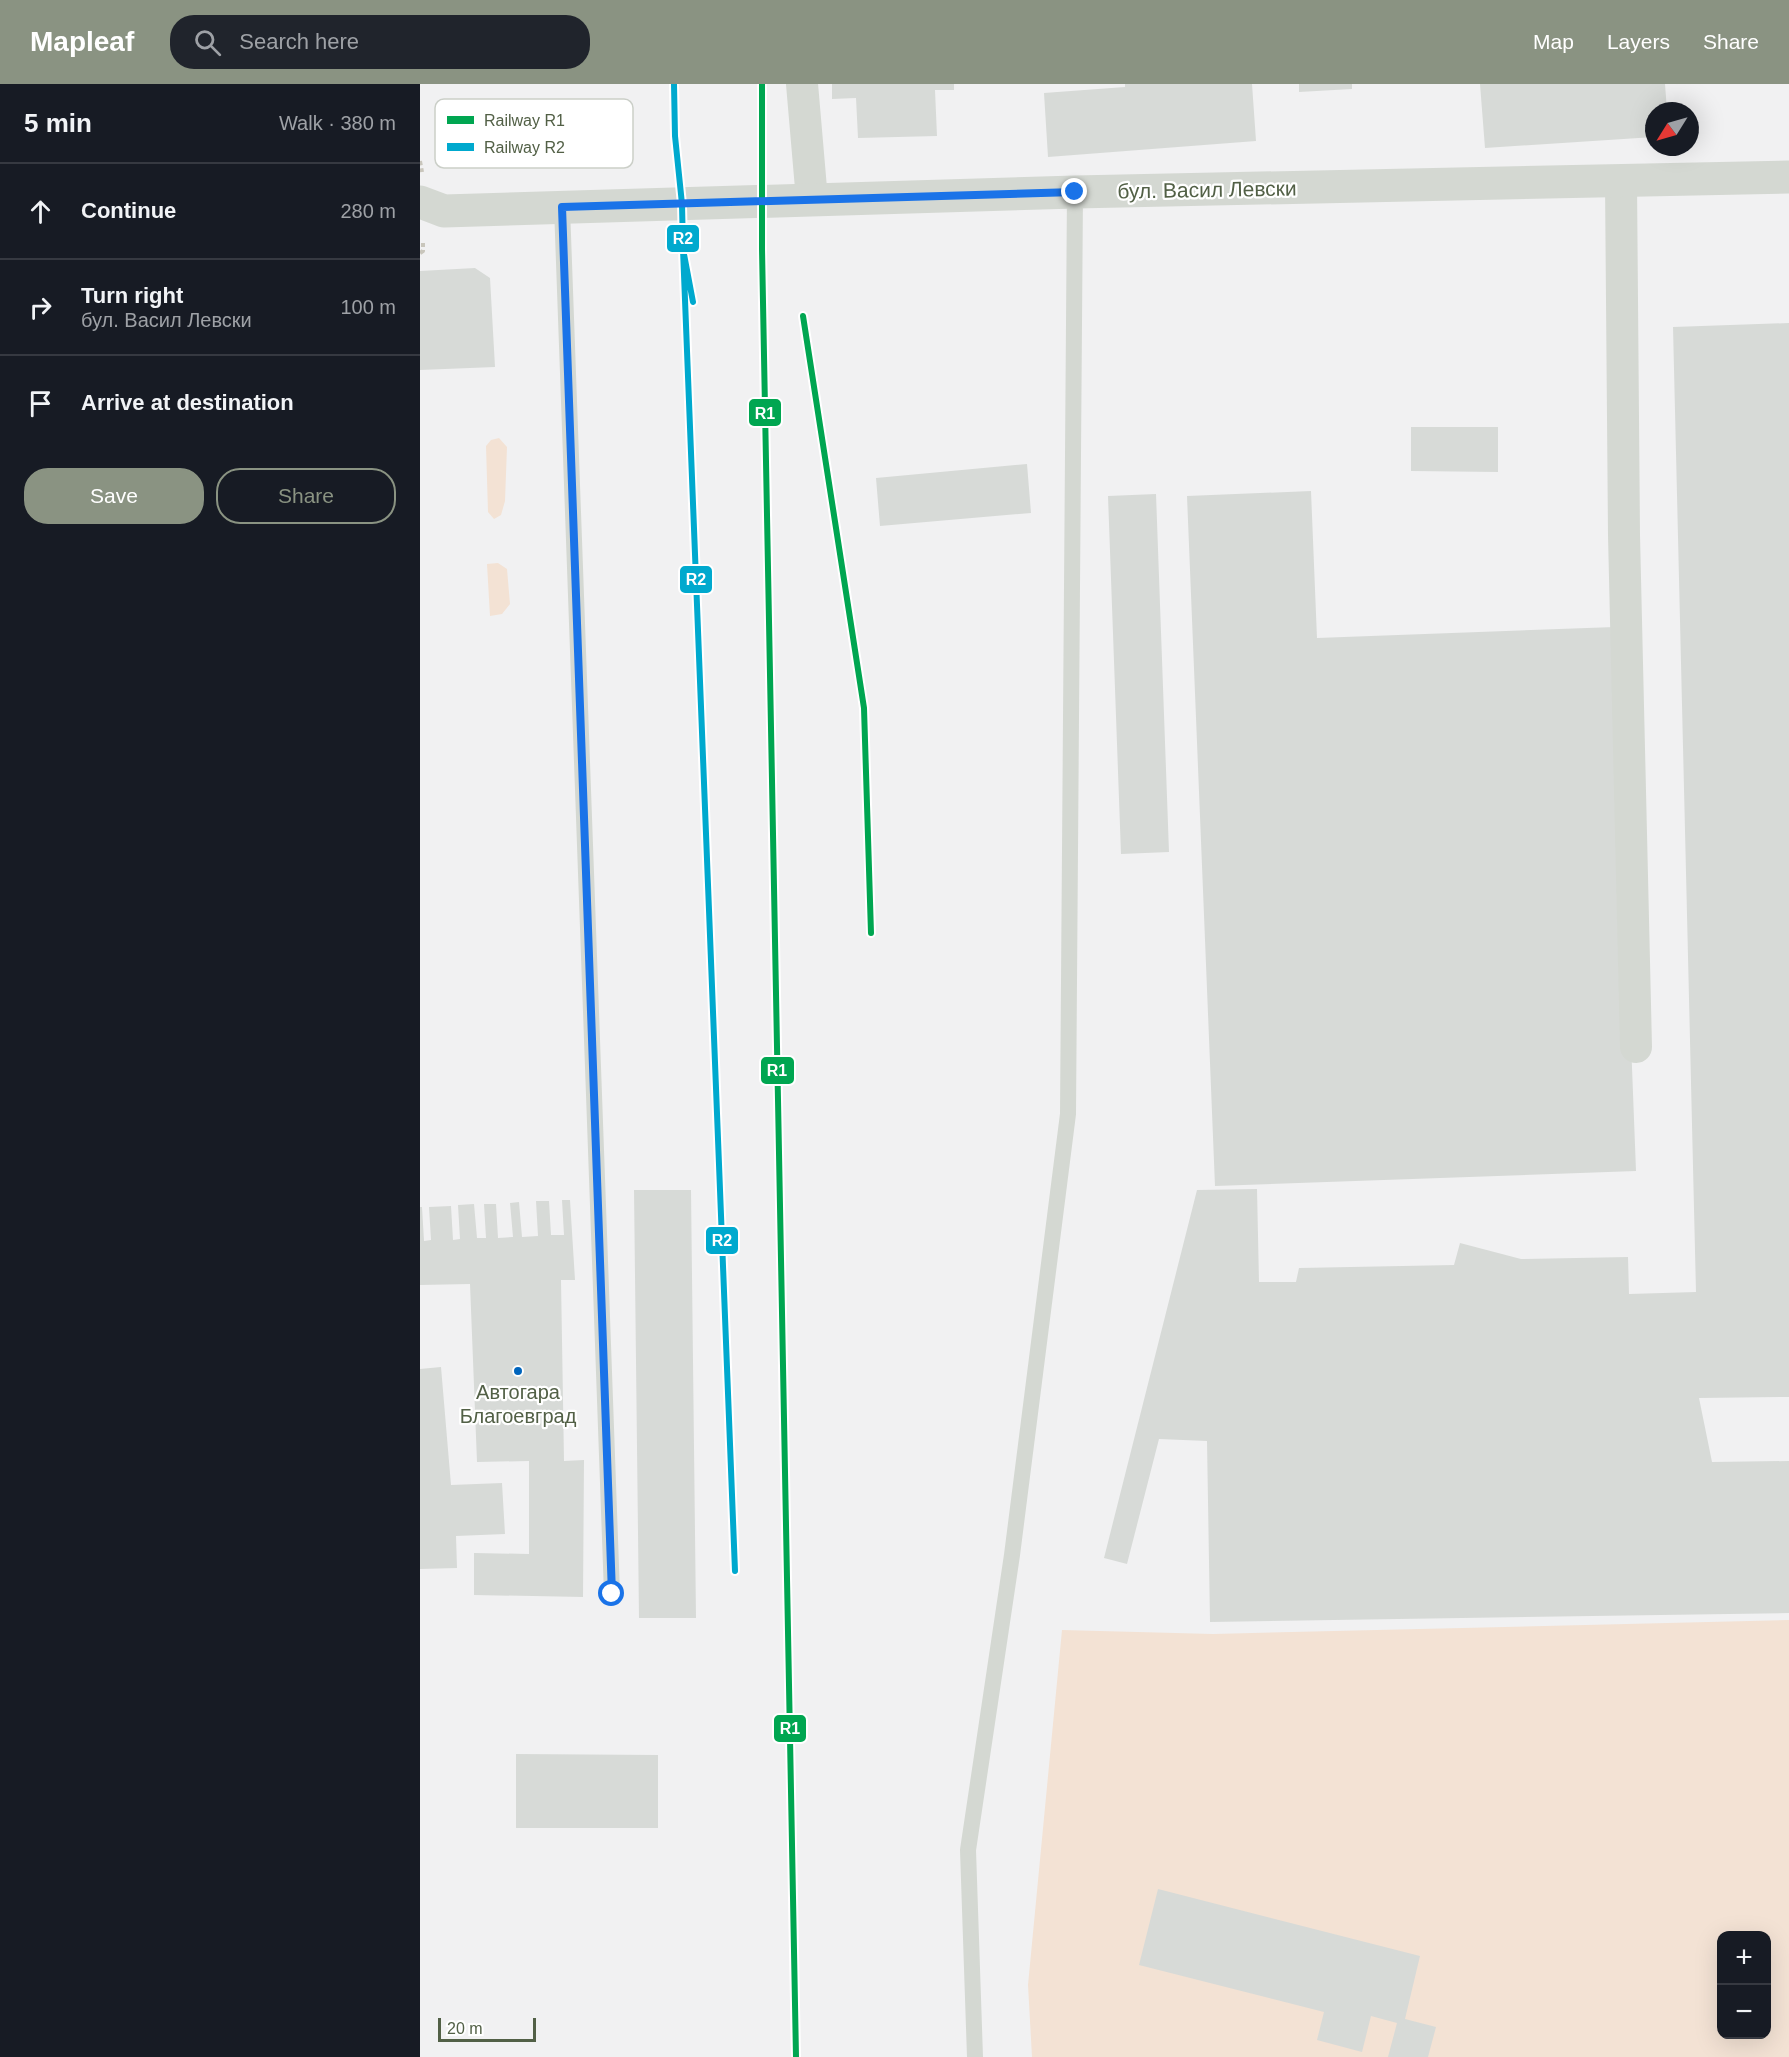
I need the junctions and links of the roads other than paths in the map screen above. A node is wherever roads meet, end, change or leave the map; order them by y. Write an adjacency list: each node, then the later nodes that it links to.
1 (802, 84): 5 (street)
2 (1789, 177): 3 (street, бул. Васил Левски)
3 (1621, 182): 4 (street, бул. Васил Левски); 8 (street)
4 (1075, 192): 5 (street, бул. Васил Левски); 10 (lane)
5 (812, 200): 6 (street, бул. Васил Левски)
6 (562, 207): 7 (street, бул. Васил Левски); 9 (lane)
7 (424, 226)
8 (1636, 1047)
9 (612, 1594)
10 (975, 2057)

